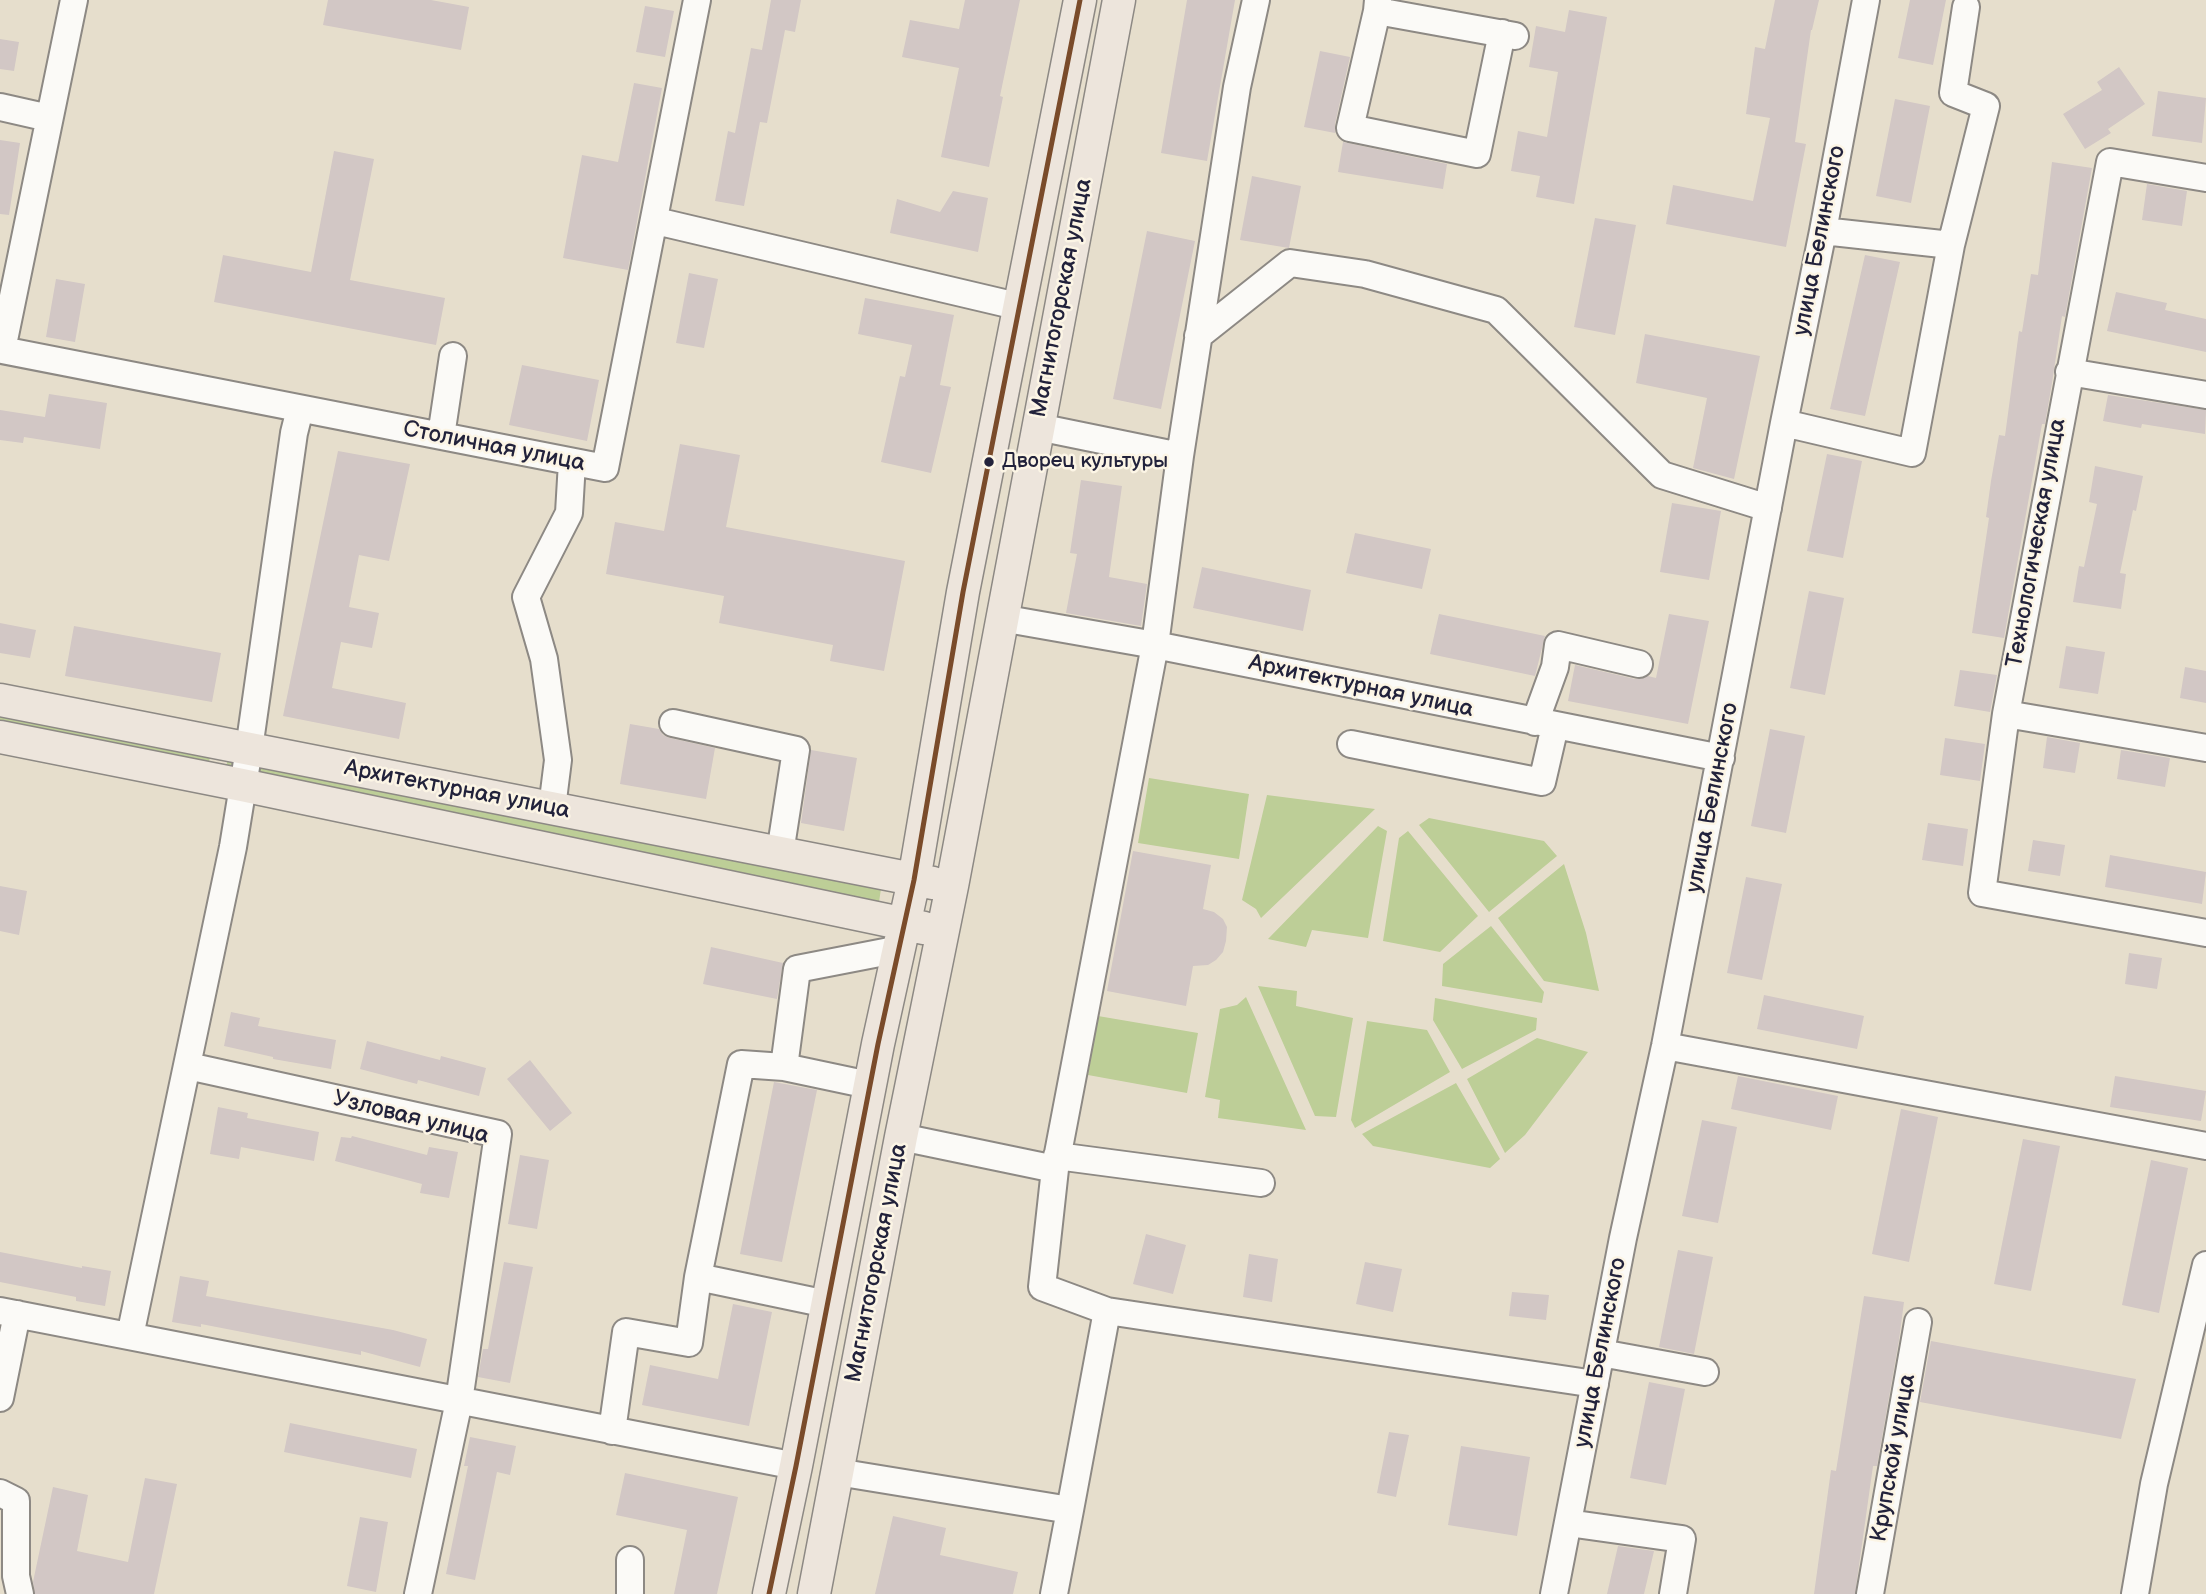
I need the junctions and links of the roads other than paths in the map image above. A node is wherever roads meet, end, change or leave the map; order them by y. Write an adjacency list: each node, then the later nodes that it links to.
1 (74, 0): 10 (street, Столичная улица)
2 (697, 0): 12 (street, Столичная улица)
3 (1080, 0): 15 (main road, Магнитогорская улица)
4 (1119, 0): 22 (main road, Магнитогорская улица)
5 (1256, 0): 16 (street)
6 (1866, 0): 13 (street, улица Белинского)
7 (1378, 5): 7 (street)
8 (1966, 7): 14 (street)
9 (0, 107): 10 (street)
10 (49, 118): 20 (street, Столичная улица)
11 (2206, 178): 18 (street, Технологическая улица)
12 (656, 221): 15 (street); 25 (street, Столичная улица)
13 (1823, 231): 14 (street); 21 (street, улица Белинского)
14 (1951, 245): 21 (street)
15 (1021, 307): 42 (main road, Магнитогорская улица)
16 (1198, 336): 24 (street); 26 (street)
17 (453, 356): 23 (street)
18 (2069, 372): 19 (street); 31 (street, Технологическая улица)
19 (2206, 395)
20 (300, 409): 23 (street, Столичная улица); 37 (street)
21 (1784, 423): 26 (street, улица Белинского)
22 (1038, 427): 24 (street); 27 (main road, Магнитогорская улица)
23 (441, 436): 25 (street, Столичная улица)
24 (1180, 456): 28 (street)
25 (572, 462): 40 (street)
26 (1768, 508): 38 (street, улица Белинского)
27 (1001, 618): 28 (street, Архитектурная улица); 43 (main road, Магнитогорская улица)
28 (1155, 645): 33 (street, Архитектурная улица); 53 (street)
29 (1639, 664): 33 (street)
30 (0, 700): 37 (main road, Архитектурная улица)
31 (2006, 714): 36 (street); 45 (street, Технологическая улица)
32 (673, 723): 41 (street)
33 (1545, 724): 35 (street); 38 (street, Архитектурная улица)
34 (0, 737): 39 (main road, Архитектурная улица)
35 (1351, 744)
36 (2206, 748)
37 (249, 749): 39 (street); 40 (main road, Архитектурная улица)
38 (1721, 758): 47 (street, улица Белинского)
39 (242, 785): 46 (main road, Архитектурная улица); 48 (street)
40 (552, 808): 41 (main road, Архитектурная улица)
41 (780, 853): 42 (main road, Архитектурная улица)
42 (915, 880): 43 (main road); 46 (main road, Магнитогорская улица)
43 (952, 886): 44 (main road, Магнитогорская улица)
44 (941, 932): 46 (main road); 51 (main road, Магнитогорская улица)
45 (2206, 933)
46 (903, 936): 49 (street); 50 (main road, Магнитогорская улица)
47 (1665, 1046): 52 (street); 62 (street, улица Белинского)
48 (188, 1066): 61 (street); 66 (street, Узловая улица)
49 (784, 1067): 50 (street); 56 (street)
50 (869, 1085): 57 (main road, Магнитогорская улица)
51 (901, 1137): 53 (street); 69 (main road, Магнитогорская улица)
52 (2206, 1146)
53 (1056, 1163): 54 (street); 58 (street)
54 (1261, 1183)
55 (2206, 1265): 83 (street)
56 (698, 1277): 57 (street); 67 (street)
57 (827, 1304): 68 (main road, Магнитогорская улица)
58 (1107, 1311): 64 (street); 71 (street)
59 (9, 1313): 61 (street); 65 (street)
60 (1918, 1322): 82 (street, Крупской улица)
61 (130, 1336): 66 (street)
62 (1601, 1353): 63 (street); 64 (street, улица Белинского)
63 (1705, 1372)
64 (1595, 1384): 72 (street, улица Белинского)
65 (0, 1398)
66 (458, 1401): 67 (street); 75 (street, Узловая улица)
67 (612, 1431): 68 (street)
68 (796, 1466): 77 (main road, Магнитогорская улица)
69 (837, 1472): 71 (street); 78 (main road, Магнитогорская улица)
70 (0, 1493): 74 (street)
71 (1070, 1510): 79 (street)
72 (1568, 1523): 80 (street, улица Белинского); 81 (street)
73 (630, 1560): 76 (street)
74 (20, 1594)
75 (418, 1594)
76 (630, 1594)
77 (769, 1594)
78 (814, 1594)
79 (1054, 1594)
80 (1554, 1594)
81 (1673, 1594)
82 (1870, 1594)
83 (2135, 1594)

